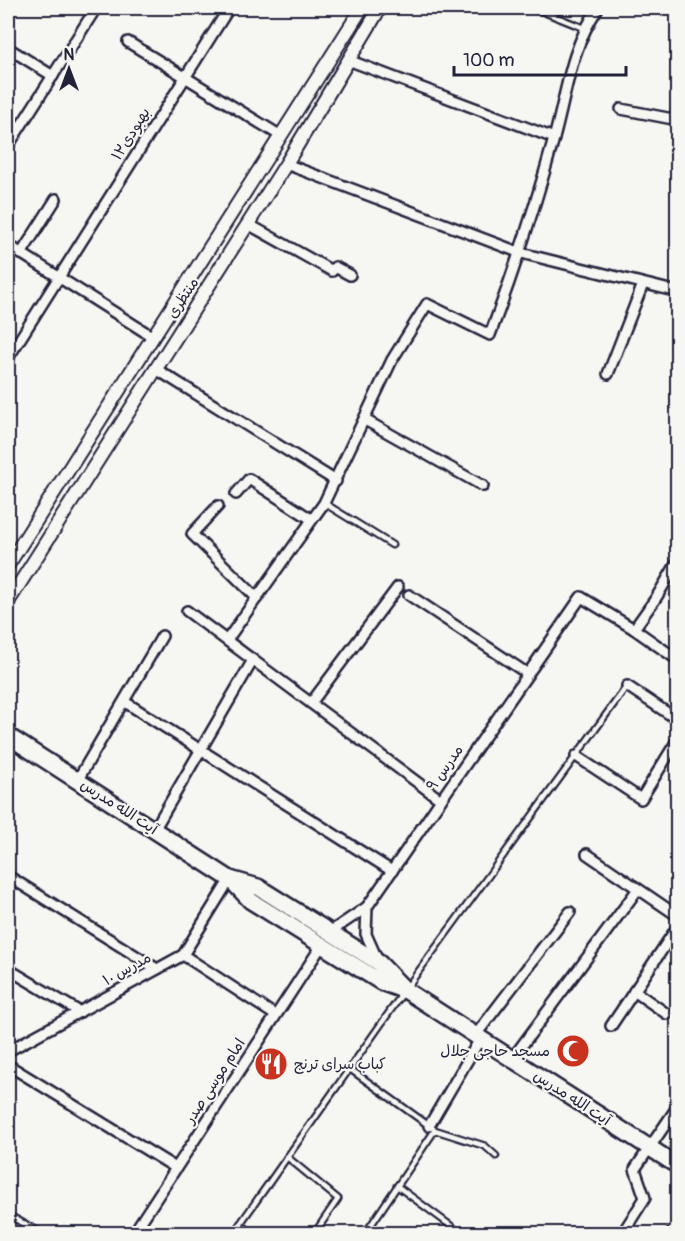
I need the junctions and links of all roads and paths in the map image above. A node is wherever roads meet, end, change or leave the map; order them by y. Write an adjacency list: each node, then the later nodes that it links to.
1 (96, 8): 12 (street)
2 (229, 8): 13 (street, بهبودی۱۲)
3 (380, 8): 7 (street, منتظری)
4 (534, 8): 8 (lane)
5 (598, 8): 8 (street)
6 (361, 9): 7 (street); 16 (street, منتظری)
7 (373, 19): 11 (street, منتظری)
8 (584, 28): 17 (street)
9 (128, 42): 13 (street)
10 (8, 48): 12 (street)
11 (348, 60): 17 (street); 19 (street, منتظری)
12 (52, 76): 18 (street)
13 (185, 76): 16 (street); 26 (street, بهبودی۱۲)
14 (621, 109): 15 (street)
15 (678, 120)
16 (281, 136): 29 (street, منتظری)
17 (554, 138): 23 (street)
18 (8, 146)
19 (286, 164): 21 (street, منتظری); 23 (street)
20 (56, 199): 24 (street)
21 (248, 224): 25 (street); 31 (street, منتظری)
22 (8, 245): 24 (street)
23 (521, 253): 27 (street); 33 (street)
24 (21, 254): 26 (street)
25 (350, 275)
26 (59, 277): 29 (street); 30 (street, بهبودی۱۲)
27 (643, 284): 28 (street); 32 (street)
28 (678, 292)
29 (153, 337): 42 (street, منتظری)
30 (8, 358)
31 (156, 369): 34 (street); 44 (street, منتظری)
32 (608, 374)
33 (365, 420): 34 (street); 35 (street)
34 (336, 481): 37 (street)
35 (483, 486)
36 (236, 494): 39 (street)
37 (324, 503): 39 (street); 40 (lane)
38 (218, 506): 46 (street)
39 (311, 519): 46 (street)
40 (392, 545)
41 (678, 561): 48 (street)
42 (8, 565)
43 (398, 587): 56 (street)
44 (10, 594)
45 (409, 594): 53 (street)
46 (257, 598): 50 (street)
47 (187, 610): 50 (street)
48 (634, 628): 52 (street); 53 (street, مدرس ۹)
49 (162, 636): 55 (street)
50 (227, 640): 51 (street)
51 (253, 660): 56 (street); 60 (street)
52 (678, 660)
53 (528, 674): 63 (street, مدرس ۹)
54 (627, 686): 57 (street); 61 (lane)
55 (125, 702): 60 (street); 62 (street)
56 (311, 703): 63 (street)
57 (678, 720)
58 (8, 736): 62 (main road, آیت الله مدرس)
59 (678, 739): 61 (street)
60 (200, 750): 64 (street); 66 (street)
61 (576, 756): 79 (lane)
62 (77, 781): 64 (main road, آیت الله مدرس)
63 (441, 800): 66 (street, مدرس ۹)
64 (154, 830): 68 (main road, آیت الله مدرس)
65 (586, 854): 69 (street)
66 (392, 871): 70 (street, مدرس ۹)
67 (8, 876): 78 (street)
68 (230, 879): 74 (main road, آیت الله مدرس); 75 (street, مدرس ۱۰)
69 (638, 889): 72 (street); 87 (street)
70 (367, 907): 74 (street); 76 (street)
71 (570, 912): 85 (street)
72 (678, 916)
73 (678, 926): 80 (street)
74 (326, 939): 76 (main road, آیت الله مدرس); 79 (main road, آیت الله مدرس); 83 (street, امام موسی صدر)
75 (183, 955): 78 (street, مدرس ۱۰); 83 (street)
76 (380, 963): 79 (main road, آیت الله مدرس)
77 (8, 969): 81 (street)
78 (157, 969): 81 (street, مدرس ۱۰)
79 (405, 990): 85 (main road, آیت الله مدرس); 89 (lane)
80 (634, 992): 82 (street); 84 (street)
81 (80, 1012): 86 (street, مدرس ۱۰)
82 (667, 1014)
83 (275, 1015): 96 (street, امام موسی صدر)
84 (611, 1026)
85 (477, 1037): 87 (main road, آیت الله مدرس); 91 (street)
86 (8, 1052)
87 (512, 1059): 92 (main road, آیت الله مدرس)
88 (8, 1065): 96 (street)
89 (350, 1070): 91 (lane); 94 (lane)
90 (678, 1106): 92 (street)
91 (432, 1128): 93 (lane); 97 (lane)
92 (648, 1147): 95 (main road, آیت الله مدرس); 108 (street)
93 (496, 1156)
94 (287, 1157): 99 (lane); 105 (lane)
95 (678, 1166)
96 (176, 1168): 102 (street, امام موسی صدر)
97 (397, 1186): 106 (lane); 107 (lane)
98 (8, 1215): 101 (lane)
99 (240, 1224): 103 (lane); 104 (lane)
100 (678, 1224): 109 (street)
101 (43, 1233)
102 (133, 1233)
103 (233, 1233)
104 (253, 1233)
105 (314, 1233)
106 (364, 1233)
107 (462, 1233)
108 (622, 1233)
109 (671, 1233)

